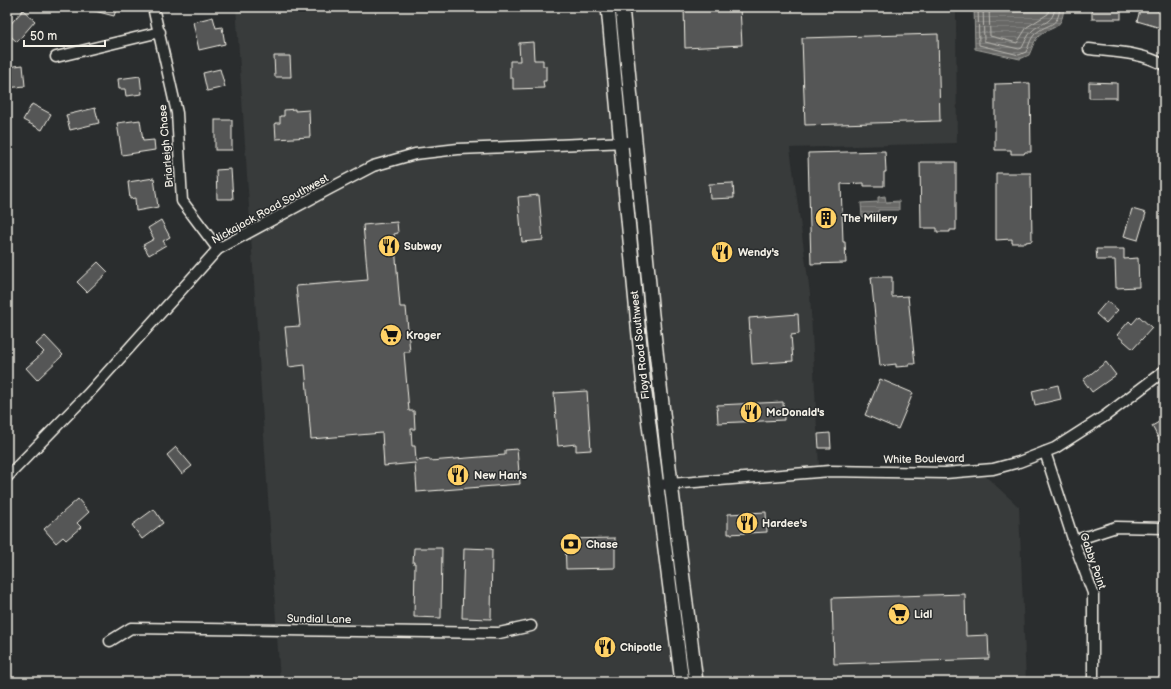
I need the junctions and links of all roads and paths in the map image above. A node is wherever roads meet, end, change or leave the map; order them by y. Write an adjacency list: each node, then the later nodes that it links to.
1 (153, 7): 4 (street, Briarleigh Chase)
2 (608, 7): 9 (main road, Floyd Road Southwest)
3 (622, 7): 8 (main road, Floyd Road Southwest)
4 (160, 32): 6 (street); 10 (street, Briarleigh Chase)
5 (1089, 49): 7 (street)
6 (56, 57)
7 (1164, 65)
8 (635, 142): 9 (street, Nickajack Road Southwest); 14 (main road, Floyd Road Southwest)
9 (621, 143): 10 (street, Nickajack Road Southwest); 15 (main road, Floyd Road Southwest)
10 (218, 249): 13 (street, Nickajack Road Southwest)
11 (1164, 371): 12 (street, White Boulevard)
12 (1045, 452): 14 (street, White Boulevard); 17 (street, Gabby Point)
13 (7, 476)
14 (671, 484): 15 (street, White Boulevard); 21 (main road, Floyd Road Southwest)
15 (658, 485): 20 (main road, Floyd Road Southwest)
16 (1164, 528): 17 (street)
17 (1073, 541): 22 (street, Gabby Point)
18 (531, 626): 19 (street, Sundial Lane)
19 (110, 641)
20 (682, 682)
21 (696, 682)
22 (1093, 682)

